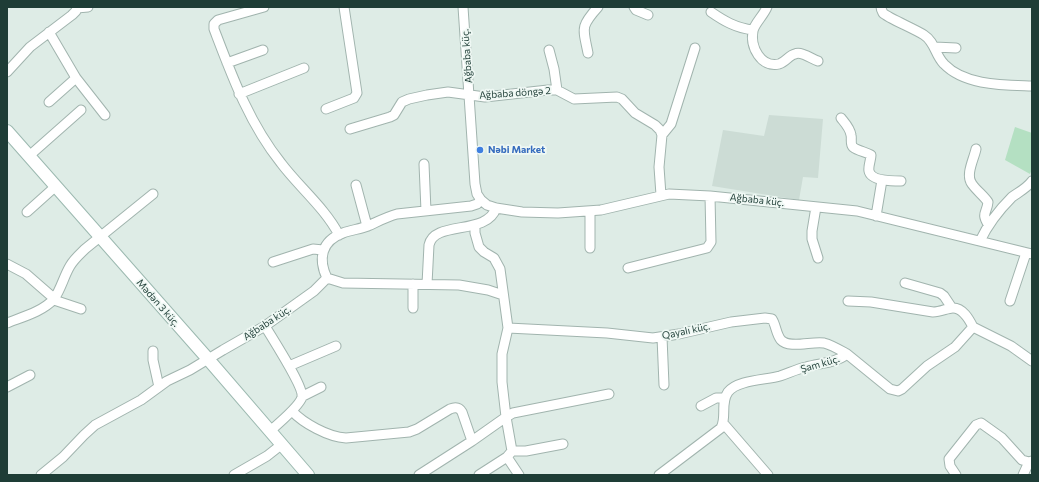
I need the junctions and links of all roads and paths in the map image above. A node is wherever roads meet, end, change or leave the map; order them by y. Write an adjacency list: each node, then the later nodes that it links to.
1 (88, 7): 9 (street)
2 (264, 7): 21 (street)
3 (344, 7): 30 (street)
4 (463, 7): 28 (street, Ağbaba küç.)
5 (598, 7): 19 (street)
6 (634, 7): 11 (street)
7 (767, 7): 12 (street)
8 (881, 7): 14 (street)
9 (77, 8): 13 (street)
10 (710, 12): 12 (street)
11 (648, 15)
12 (753, 30): 20 (street)
13 (49, 32): 23 (street); 24 (street)
14 (935, 47): 16 (street); 25 (street)
15 (695, 48): 36 (street)
16 (956, 48)
17 (263, 50): 21 (street)
18 (549, 50): 26 (street)
19 (588, 53)
20 (818, 61)
21 (227, 64): 27 (street)
22 (304, 68): 27 (street)
23 (7, 72)
24 (76, 78): 29 (street); 32 (street)
25 (1032, 86)
26 (557, 90): 28 (street, Ağbaba döngə 2); 36 (street, Ağbaba döngə 2)
27 (239, 94): 58 (street)
28 (469, 96): 34 (street, Ağbaba döngə 2); 48 (street, Ağbaba küç.)
29 (49, 102)
30 (326, 109)
31 (81, 110): 38 (street)
32 (105, 115)
33 (841, 118): 40 (street)
34 (350, 129)
35 (7, 131): 38 (main road, Mədən 3 küç.)
36 (662, 135): 46 (street)
37 (976, 149): 55 (street)
38 (29, 156): 44 (main road, Mədən 3 küç.)
39 (424, 164): 51 (street)
40 (882, 180): 41 (street); 54 (street)
41 (901, 181)
42 (1032, 181): 55 (street)
43 (356, 185): 57 (street)
44 (56, 186): 53 (street); 59 (main road, Mədən 3 küç.)
45 (153, 194): 59 (street)
46 (661, 195): 47 (street, Ağbaba küç.); 52 (street, Ağbaba küç.)
47 (710, 196): 49 (street, Ağbaba küç.); 67 (street)
48 (481, 200): 50 (street, Ağbaba küç.); 51 (street)
49 (816, 207): 54 (street, Ağbaba küç.); 64 (street)
50 (496, 208): 52 (street, Ağbaba küç.); 56 (street)
51 (426, 211): 57 (street)
52 (590, 211): 61 (street)
53 (28, 212)
54 (876, 216): 60 (street, Ağbaba küç.)
55 (988, 224): 60 (street)
56 (475, 225): 71 (street); 72 (street)
57 (367, 226): 58 (street)
58 (339, 235): 62 (street)
59 (101, 237): 73 (street); 87 (main road, Mədən 3 küç.)
60 (980, 241): 63 (street, Ağbaba küç.)
61 (590, 248)
62 (323, 250): 65 (street); 68 (street)
63 (1029, 254): 75 (street)
64 (818, 258)
65 (273, 262)
66 (7, 264): 73 (street)
67 (628, 268)
68 (327, 278): 70 (street); 80 (street, Ağbaba küç.)
69 (905, 283): 77 (street)
70 (413, 284): 71 (street); 76 (street)
71 (427, 284): 72 (street)
72 (503, 295): 82 (street)
73 (54, 299): 78 (street); 79 (street)
74 (848, 301): 77 (street)
75 (1010, 301)
76 (413, 308)
77 (952, 308): 81 (street)
78 (81, 309)
79 (7, 323)
80 (266, 326): 87 (street, Ağbaba küç.); 89 (street)
81 (974, 327): 86 (street, Şam küç.); 88 (street)
82 (508, 328): 83 (street, Qayalı küç.); 100 (street)
83 (662, 337): 86 (street, Qayalı küç.); 91 (street)
84 (336, 346): 89 (street)
85 (153, 350): 93 (street)
86 (847, 354): 97 (street, Şam küç.)
87 (208, 359): 93 (street, Ağbaba küç.); 102 (main road, Mədən 3 küç.)
88 (1032, 361)
89 (289, 366): 96 (street)
90 (30, 374): 92 (street)
91 (664, 385)
92 (7, 387)
93 (159, 387): 108 (street, Ağbaba küç.)
94 (322, 387): 96 (street)
95 (609, 394): 100 (street)
96 (303, 396): 99 (street)
97 (724, 398): 98 (street); 101 (street)
98 (701, 406)
99 (292, 411): 102 (street); 103 (street)
100 (506, 416): 103 (street); 106 (street)
101 (723, 423): 114 (street); 115 (street)
102 (270, 431): 105 (main road, Mədən 3 küç.)
103 (472, 441): 111 (street)
104 (563, 444): 106 (street)
105 (281, 445): 109 (street); 110 (main road, Mədən 3 küç.)
106 (509, 454): 112 (street); 113 (street)
107 (1030, 462): 116 (street); 117 (street)
108 (41, 475)
109 (234, 475)
110 (308, 475)
111 (419, 475)
112 (479, 475)
113 (519, 475)
114 (659, 475)
115 (768, 475)
116 (956, 475)
117 (1023, 475)

